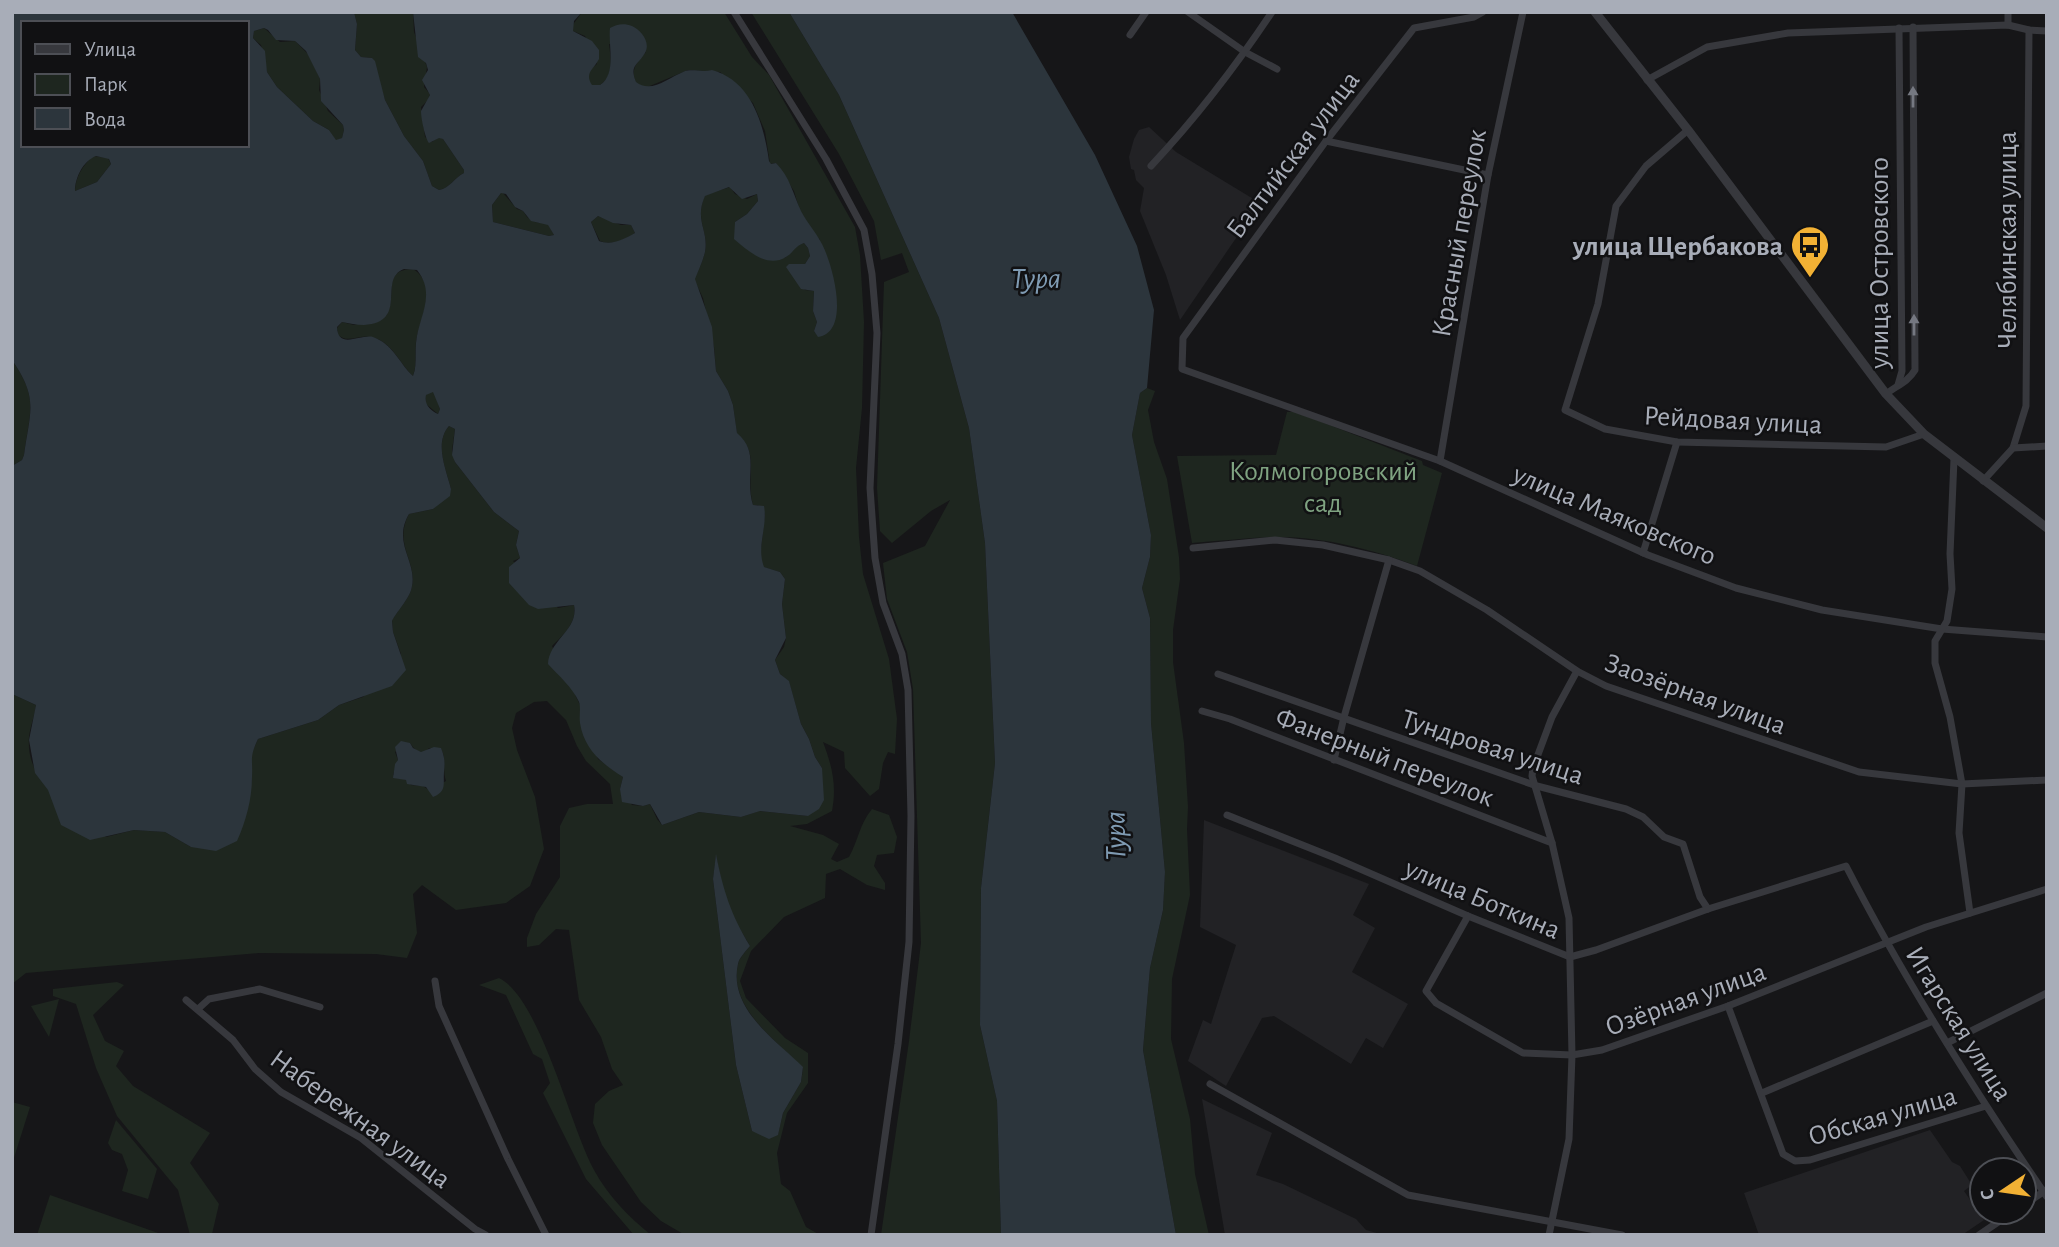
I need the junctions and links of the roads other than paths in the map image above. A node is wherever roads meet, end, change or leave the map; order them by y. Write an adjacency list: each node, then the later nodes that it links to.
1 (734, 12): 71 (street)
2 (1146, 12): 14 (street)
3 (1188, 12): 15 (street)
4 (1272, 12): 15 (street)
5 (1483, 12): 19 (street, Балтийская улица)
6 (1524, 12): 21 (street, Красный переулок)
7 (1595, 12): 17 (street)
8 (2008, 12): 9 (street)
9 (2008, 25): 10 (street); 12 (street)
10 (1913, 27): 11 (street); 23 (street, улица Островского, one-way to 10)
11 (1899, 28): 17 (street); 23 (street, улица Островского)
12 (2029, 30): 13 (street); 28 (street, Челябинская улица)
13 (2047, 31)
14 (1130, 35)
15 (1245, 52): 16 (street); 20 (street)
16 (1277, 69)
17 (1647, 80): 18 (street)
18 (1688, 130): 24 (street); 26 (street, Рейдовая улица)
19 (1326, 141): 21 (street); 22 (street, Балтийская улица)
20 (1151, 166)
21 (1488, 175): 30 (street, Красный переулок)
22 (1182, 369): 30 (street, улица Маяковского)
23 (1898, 384): 24 (street)
24 (1886, 394): 25 (street)
25 (1924, 434): 26 (street, Рейдовая улица); 29 (street)
26 (1677, 442): 34 (street)
27 (2047, 446): 28 (street)
28 (2013, 448): 31 (street)
29 (1954, 458): 31 (street); 36 (street)
30 (1440, 461): 34 (street, улица Маяковского)
31 (1983, 481): 32 (street)
32 (2047, 528)
33 (1193, 548): 35 (street, Заозёрная улица)
34 (1643, 553): 36 (street, улица Маяковского)
35 (1389, 560): 38 (street, Заозёрная улица); 41 (street)
36 (1942, 629): 37 (street, улица Маяковского); 44 (street)
37 (2047, 637)
38 (1577, 671): 44 (street, Заозёрная улица); 45 (street)
39 (1218, 674): 41 (street, Тундровая улица)
40 (1202, 711): 42 (street, Фанерный переулок)
41 (1343, 717): 42 (street); 45 (street, Тундровая улица)
42 (1334, 760): 47 (street, Фанерный переулок)
43 (2047, 780): 44 (street, Заозёрная улица)
44 (1962, 785): 51 (street)
45 (1537, 786): 47 (street); 50 (street, Тундровая улица)
46 (1227, 815): 52 (street, улица Боткина)
47 (1552, 843): 54 (street)
48 (1846, 866): 50 (street, улица Боткина); 53 (street, Игарская улица)
49 (2047, 889): 51 (street, Озёрная улица)
50 (1708, 909): 54 (street, улица Боткина)
51 (1970, 913): 53 (street, Озёрная улица)
52 (1468, 916): 54 (street, улица Боткина); 63 (street, Озёрная улица)
53 (1886, 944): 58 (street, Озёрная улица); 61 (street, Игарская улица)
54 (1570, 957): 63 (street)
55 (435, 981): 70 (street)
56 (2047, 993): 62 (street)
57 (186, 1000): 60 (street, Набережная улица)
58 (1728, 1006): 63 (street, Озёрная улица); 65 (street, Обская улица)
59 (320, 1007): 60 (street)
60 (198, 1009): 69 (street, Набережная улица)
61 (1933, 1021): 62 (street, Игарская улица); 65 (street)
62 (1947, 1043): 66 (street, Игарская улица)
63 (1572, 1055): 68 (street)
64 (1210, 1084): 68 (street)
65 (1762, 1094): 66 (street, Обская улица)
66 (1986, 1106): 67 (street, Игарская улица)
67 (2046, 1193)
68 (1552, 1222): 72 (street); 73 (street)
69 (486, 1235)
70 (546, 1235)
71 (871, 1235)
72 (1549, 1235)
73 (1622, 1235)

